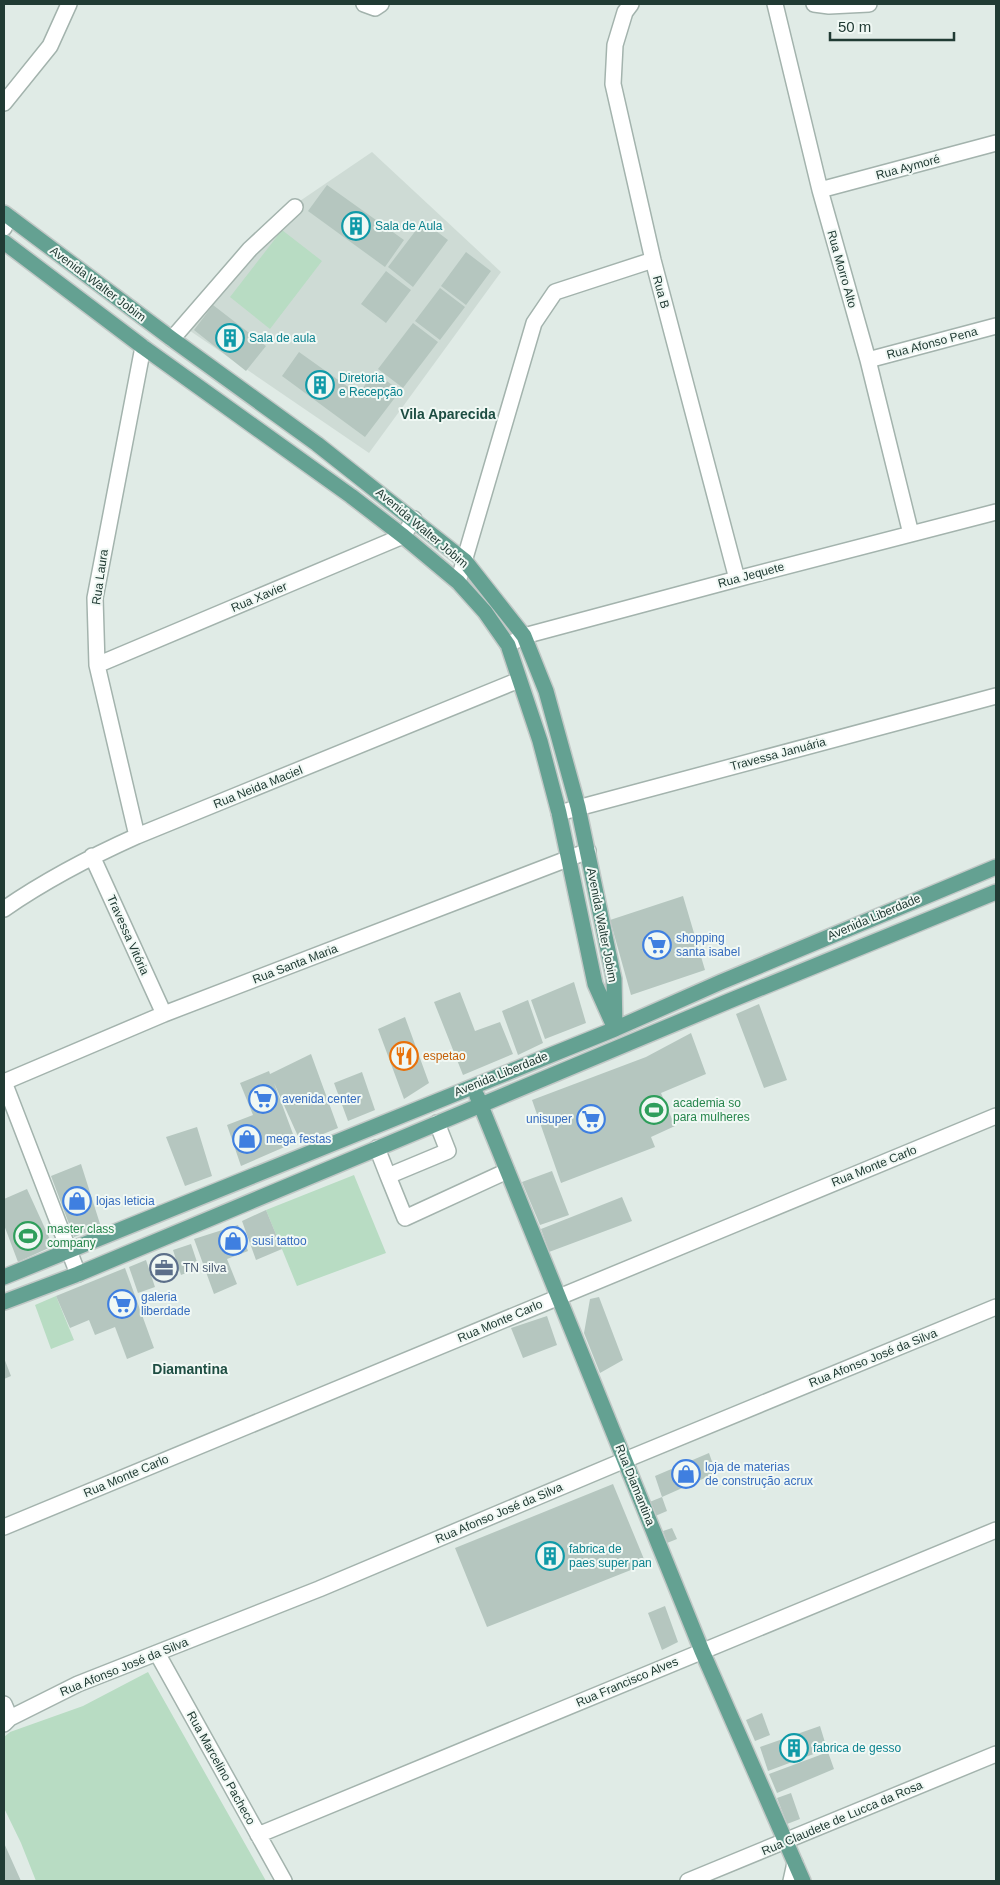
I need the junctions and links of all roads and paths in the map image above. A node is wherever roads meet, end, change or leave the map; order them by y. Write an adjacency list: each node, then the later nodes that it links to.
1 (70, 4): 6 (street)
2 (630, 4): 12 (street, Rua B)
3 (775, 4): 8 (street, Rua Morro Alto)
4 (814, 4): 5 (street)
5 (869, 4)
6 (4, 103)
7 (996, 143): 8 (street, Rua Aymoré)
8 (820, 190): 16 (street, Rua Morro Alto)
9 (295, 207): 14 (street)
10 (5, 219): 14 (main road, Avenida Walter Jobim)
11 (4, 242): 15 (main road, Avenida Walter Jobim)
12 (652, 260): 21 (street); 22 (street, Rua B)
13 (996, 326): 16 (street, Rua Afonso Pena)
14 (172, 339): 18 (main road, Avenida Walter Jobim)
15 (143, 347): 20 (main road, Avenida Walter Jobim); 26 (street, Rua Laura)
16 (868, 360): 19 (street, Rua Morro Alto)
17 (996, 512): 19 (street, Rua Jequete)
18 (414, 520): 20 (street); 21 (main road, Avenida Walter Jobim)
19 (911, 534): 22 (street, Rua Jequete)
20 (403, 536): 23 (main road, Avenida Walter Jobim); 26 (street, Rua Xavier)
21 (465, 561): 23 (street); 24 (main road, Avenida Walter Jobim)
22 (737, 578): 24 (street, Rua Jequete)
23 (458, 582): 25 (main road, Avenida Walter Jobim)
24 (524, 636): 25 (street, Rua Jequete); 29 (main road, Avenida Walter Jobim)
25 (508, 645): 27 (main road, Avenida Walter Jobim)
26 (97, 665): 31 (street, Rua Laura)
27 (520, 680): 30 (main road, Avenida Walter Jobim); 31 (street, Rua Neida Maciel)
28 (996, 696): 29 (street, Travessa Januária)
29 (578, 808): 30 (street, Travessa Januária); 32 (main road, Avenida Walter Jobim)
30 (559, 813): 34 (main road, Avenida Walter Jobim)
31 (137, 836): 33 (street, Rua Neida Maciel)
32 (588, 851): 34 (street, Rua Santa Maria); 41 (main road, Avenida Walter Jobim)
33 (92, 856): 37 (street, Rua Neida Maciel); 40 (street, Travessa Vitória)
34 (568, 858): 40 (street, Rua Santa Maria); 41 (main road, Avenida Walter Jobim)
35 (996, 867): 38 (main road, Avenida Liberdade)
36 (996, 892): 39 (main road, Avenida Liberdade)
37 (4, 909)
38 (721, 982): 39 (main road); 41 (main road, Avenida Liberdade)
39 (729, 1001): 42 (main road, Avenida Liberdade)
40 (164, 1014): 43 (street, Rua Santa Maria)
41 (616, 1029): 42 (main road); 44 (main road, Avenida Liberdade)
42 (621, 1046): 45 (main road, Avenida Liberdade)
43 (4, 1082): 51 (street)
44 (473, 1085): 45 (main road, Rua Diamantina); 51 (main road, Avenida Liberdade)
45 (480, 1105): 47 (main road, Avenida Liberdade); 49 (main road, Rua Diamantina)
46 (996, 1116): 54 (street, Rua Monte Carlo)
47 (437, 1123): 48 (main road, Avenida Liberdade); 50 (street)
48 (377, 1148): 50 (street); 52 (main road, Avenida Liberdade)
49 (507, 1171): 50 (street); 54 (main road, Rua Diamantina)
50 (388, 1176)
51 (69, 1252): 52 (street); 53 (main road, Avenida Liberdade)
52 (78, 1274): 55 (main road, Avenida Liberdade)
53 (4, 1277)
54 (558, 1297): 57 (main road, Rua Diamantina); 58 (street, Rua Monte Carlo)
55 (4, 1302)
56 (996, 1307): 57 (street, Rua Afonso José da Silva)
57 (625, 1460): 60 (main road, Rua Diamantina); 61 (street, Rua Afonso José da Silva)
58 (4, 1526)
59 (996, 1530): 60 (street, Rua Francisco Alves)
60 (702, 1651): 65 (street, Rua Francisco Alves); 66 (main road, Rua Diamantina)
61 (157, 1654): 63 (street, Rua Afonso José da Silva); 65 (street, Rua Marcelino Pacheco)
62 (4, 1704): 63 (street)
63 (7, 1721)
64 (996, 1754): 66 (street, Rua Claudete de Lucca da Rosa)
65 (258, 1835): 68 (street, Rua Marcelino Pacheco)
66 (785, 1842): 67 (main road, Rua Diamantina); 69 (street, Rua Claudete de Lucca da Rosa)
67 (795, 1863): 70 (street); 71 (main road, Rua Diamantina)
68 (284, 1881)
69 (688, 1881)
70 (791, 1881)
71 (803, 1881)

